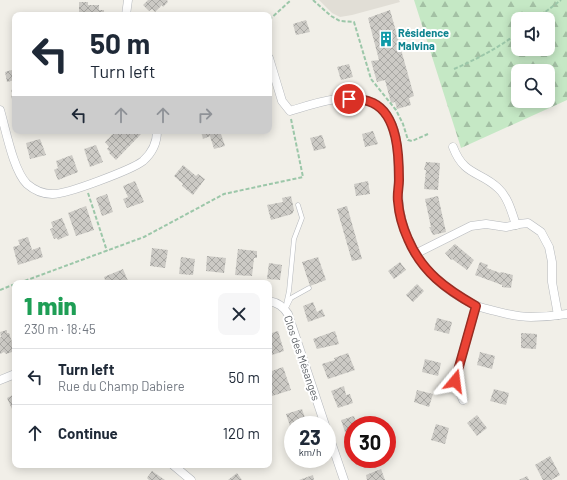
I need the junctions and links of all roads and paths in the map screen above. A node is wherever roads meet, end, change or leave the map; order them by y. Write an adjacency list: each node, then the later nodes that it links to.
1 (128, 0): 5 (street)
2 (292, 0): 7 (path)
3 (313, 0): 14 (path)
4 (561, 0): 6 (path)
5 (126, 12)
6 (545, 12)
7 (272, 17)
8 (511, 38): 10 (path)
9 (272, 68): 12 (street)
10 (454, 69)
11 (0, 110): 16 (street)
12 (290, 111): 19 (path); 20 (street)
13 (157, 134): 16 (street)
14 (428, 134)
15 (454, 147): 18 (street)
16 (85, 185): 19 (path)
17 (298, 206): 27 (lane)
18 (516, 225): 20 (street); 29 (street)
19 (107, 251): 21 (path)
20 (415, 254): 26 (street)
21 (27, 280)
22 (12, 285): 24 (path)
23 (310, 288): 27 (lane)
24 (0, 290)
25 (272, 302): 27 (street, Clos des Mésanges)
26 (476, 306): 29 (street); 32 (street)
27 (285, 309): 33 (street, Clos des Mésanges)
28 (567, 314): 29 (street)
29 (558, 315)
30 (12, 375): 31 (street)
31 (0, 380)
32 (464, 400)
33 (323, 416)
34 (336, 456): 37 (street)
35 (176, 468): 36 (street)
36 (190, 480)
37 (344, 480)

